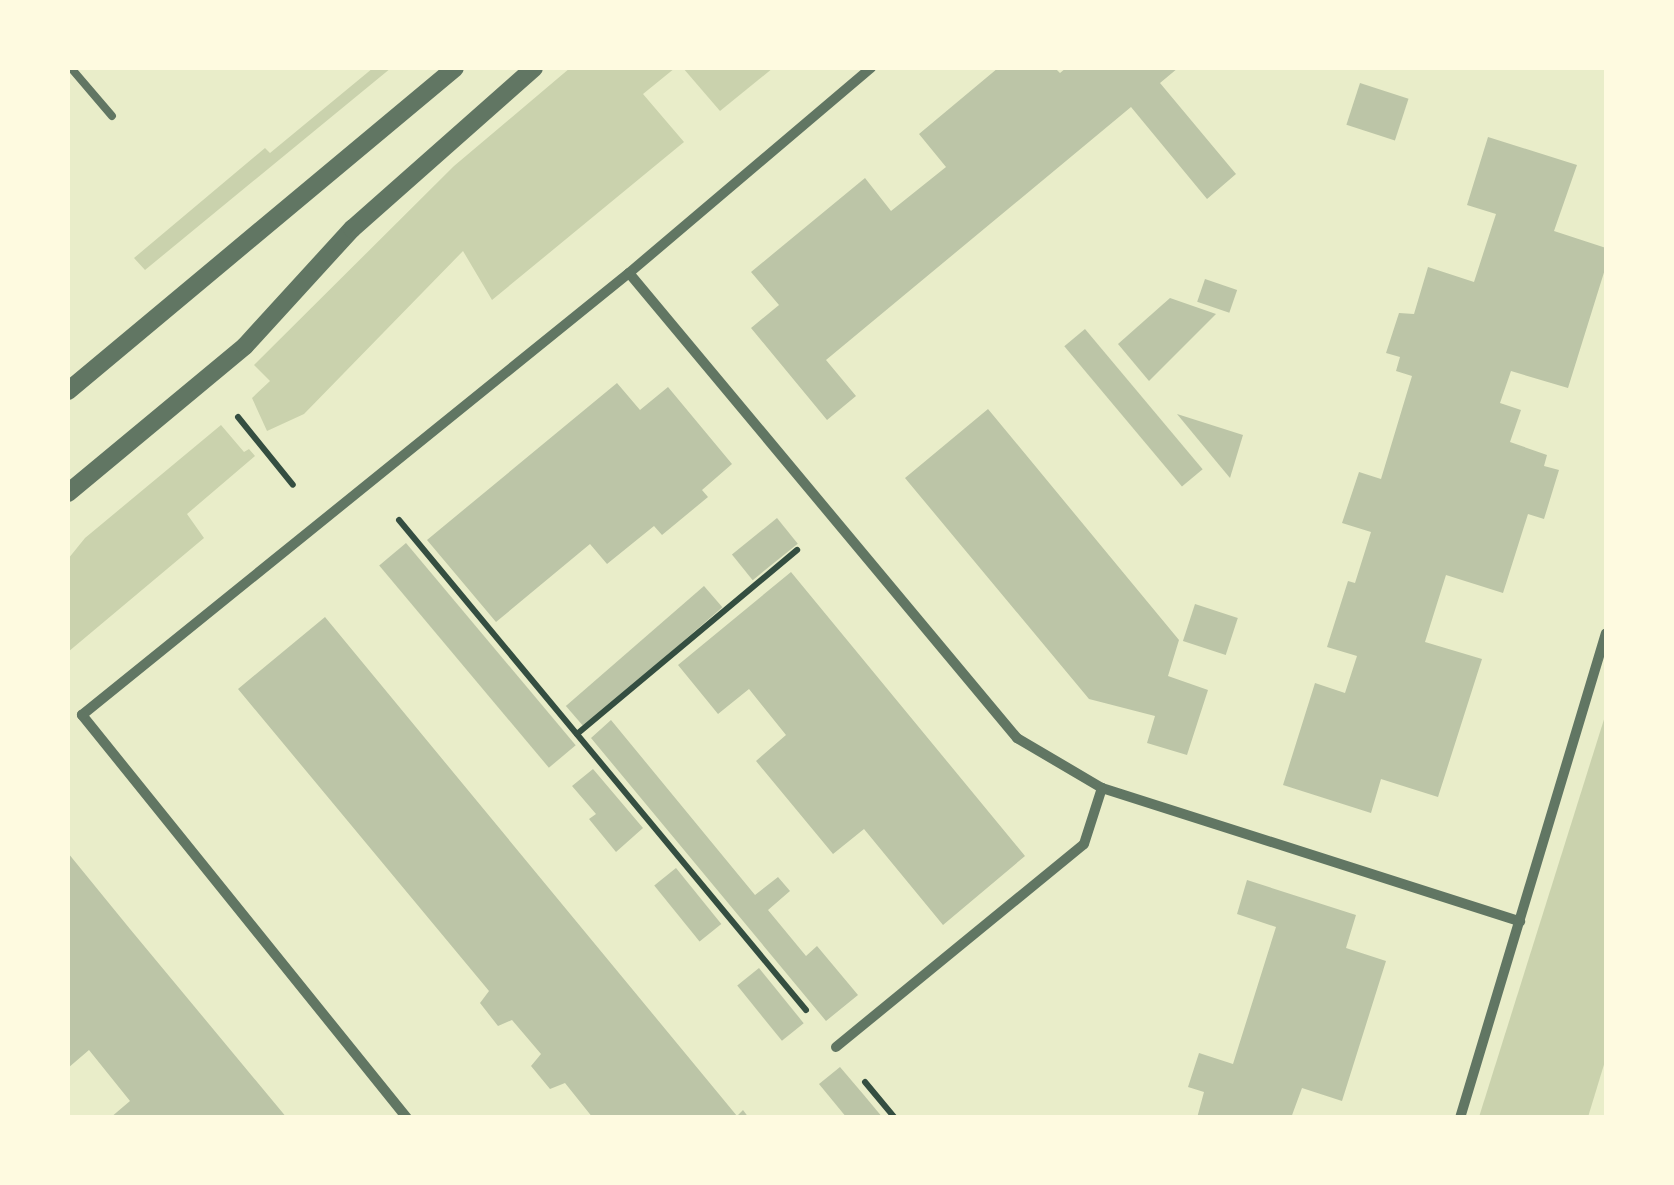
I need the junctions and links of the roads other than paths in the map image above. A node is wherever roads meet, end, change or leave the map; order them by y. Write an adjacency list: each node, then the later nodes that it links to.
1 (72, 68): 5 (lane)
2 (455, 68): 7 (street)
3 (534, 68): 8 (street)
4 (871, 68): 6 (street)
5 (112, 116)
6 (629, 273): 10 (street); 13 (street)
7 (68, 392)
8 (68, 494)
9 (1606, 633): 11 (street)
10 (1102, 788): 11 (street); 12 (street)
11 (1520, 921): 14 (street)
12 (836, 1046)
13 (407, 1118)
14 (1460, 1118)

